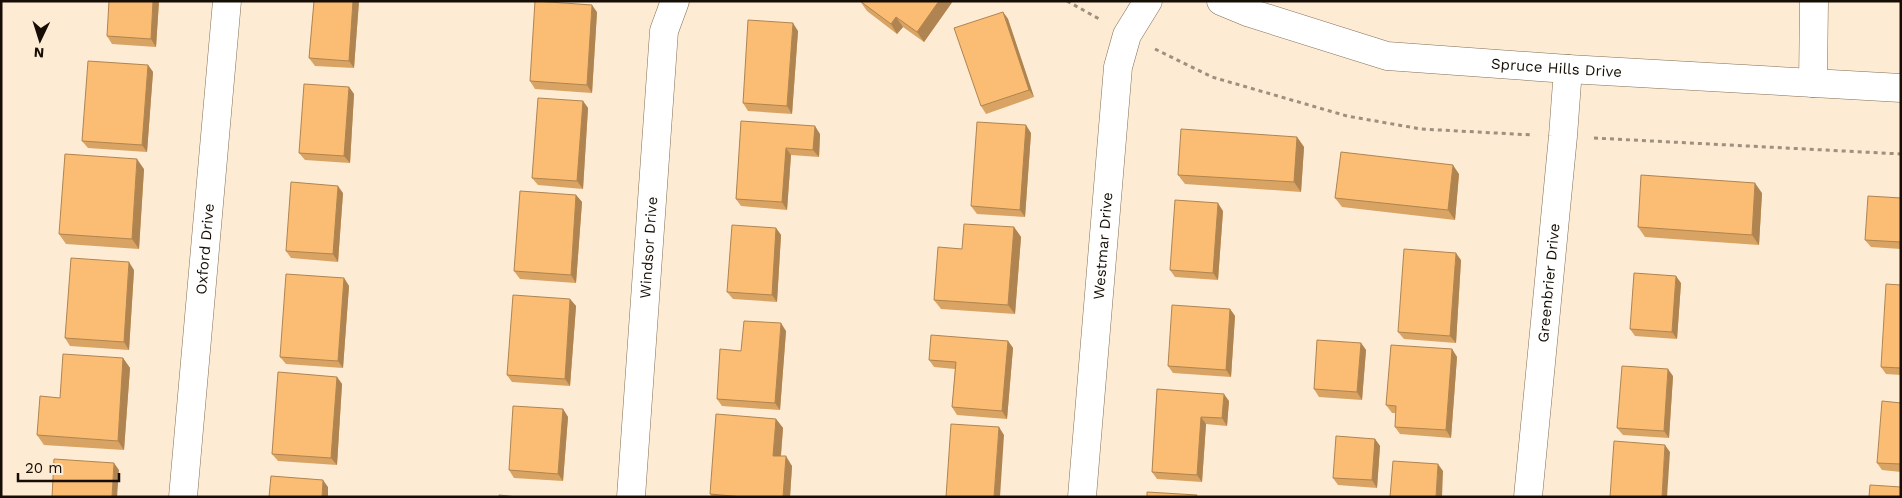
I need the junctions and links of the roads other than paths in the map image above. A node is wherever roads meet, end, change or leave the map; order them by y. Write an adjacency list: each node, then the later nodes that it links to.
1 (227, 1): 9 (street, Oxford Drive)
2 (674, 1): 10 (street, Windsor Drive)
3 (1148, 1): 11 (street, Westmar Drive)
4 (1221, 1): 6 (street, Spruce Hills Drive)
5 (1814, 1): 7 (street)
6 (1568, 69): 7 (street, Spruce Hills Drive); 12 (street, Greenbrier Drive)
7 (1813, 82): 8 (street, Spruce Hills Drive)
8 (1901, 88)
9 (183, 497)
10 (631, 497)
11 (1082, 497)
12 (1528, 497)

